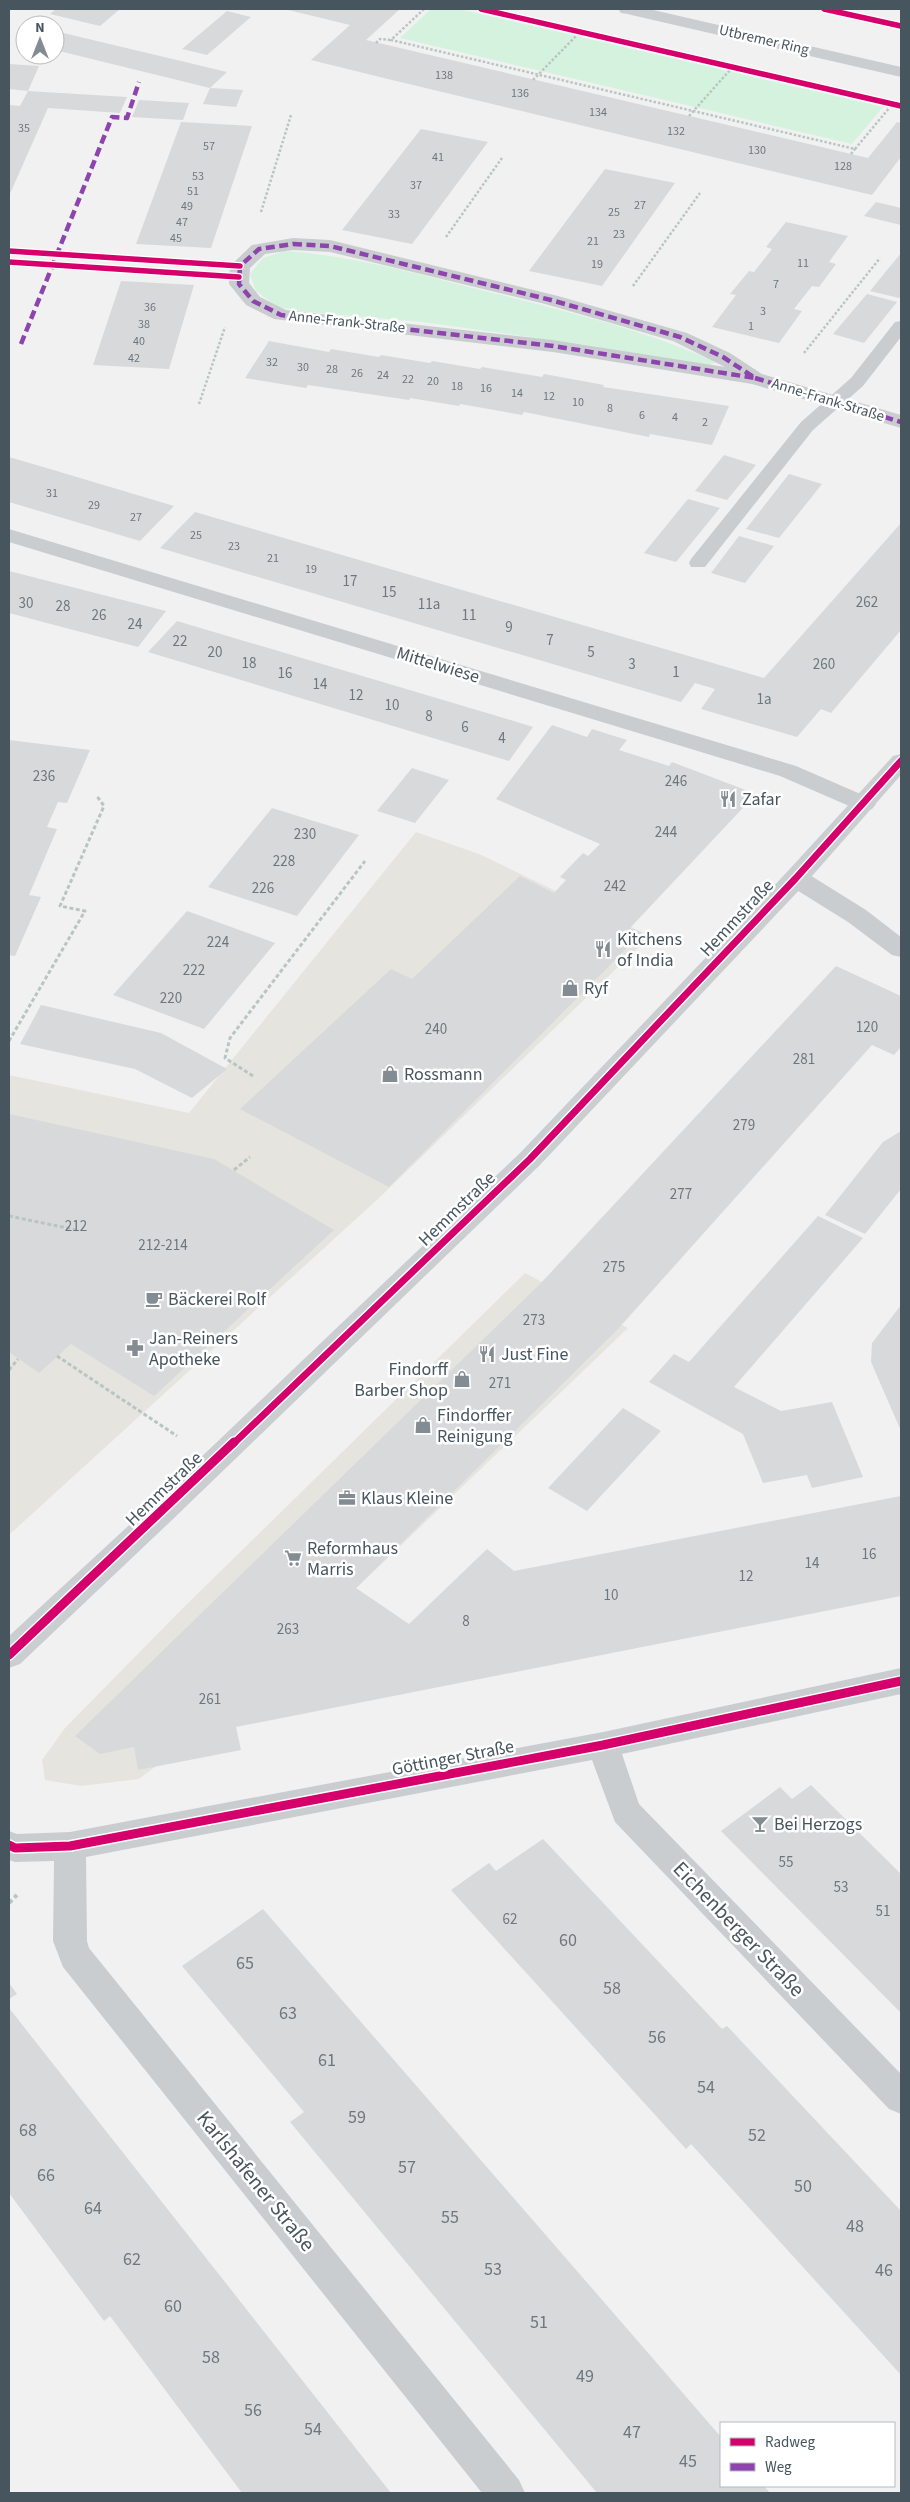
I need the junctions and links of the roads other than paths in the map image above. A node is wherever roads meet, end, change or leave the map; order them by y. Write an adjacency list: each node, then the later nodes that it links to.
1 (628, 9): 2 (street, Utbremer Ring)
2 (901, 72)
3 (901, 326): 5 (lane)
4 (756, 378): 4 (street, Anne-Frank-Straße); 5 (street, Anne-Frank-Straße)
5 (833, 402): 6 (street, Anne-Frank-Straße); 8 (lane)
6 (901, 422)
7 (9, 535): 10 (street, Mittelwiese)
8 (698, 563)
9 (901, 761): 10 (street, Hemmstraße)
10 (864, 804): 11 (street, Hemmstraße)
11 (796, 878): 12 (street); 13 (street, Hemmstraße)
12 (901, 949)
13 (9, 1655)
14 (901, 1682): 15 (street, Göttinger Straße)
15 (603, 1745): 17 (street, Göttinger Straße); 18 (street, Eichenberger Straße)
16 (9, 1845): 17 (street, Göttinger Straße)
17 (70, 1846): 19 (street, Karlshafener Straße)
18 (901, 2098)
19 (506, 2493)

